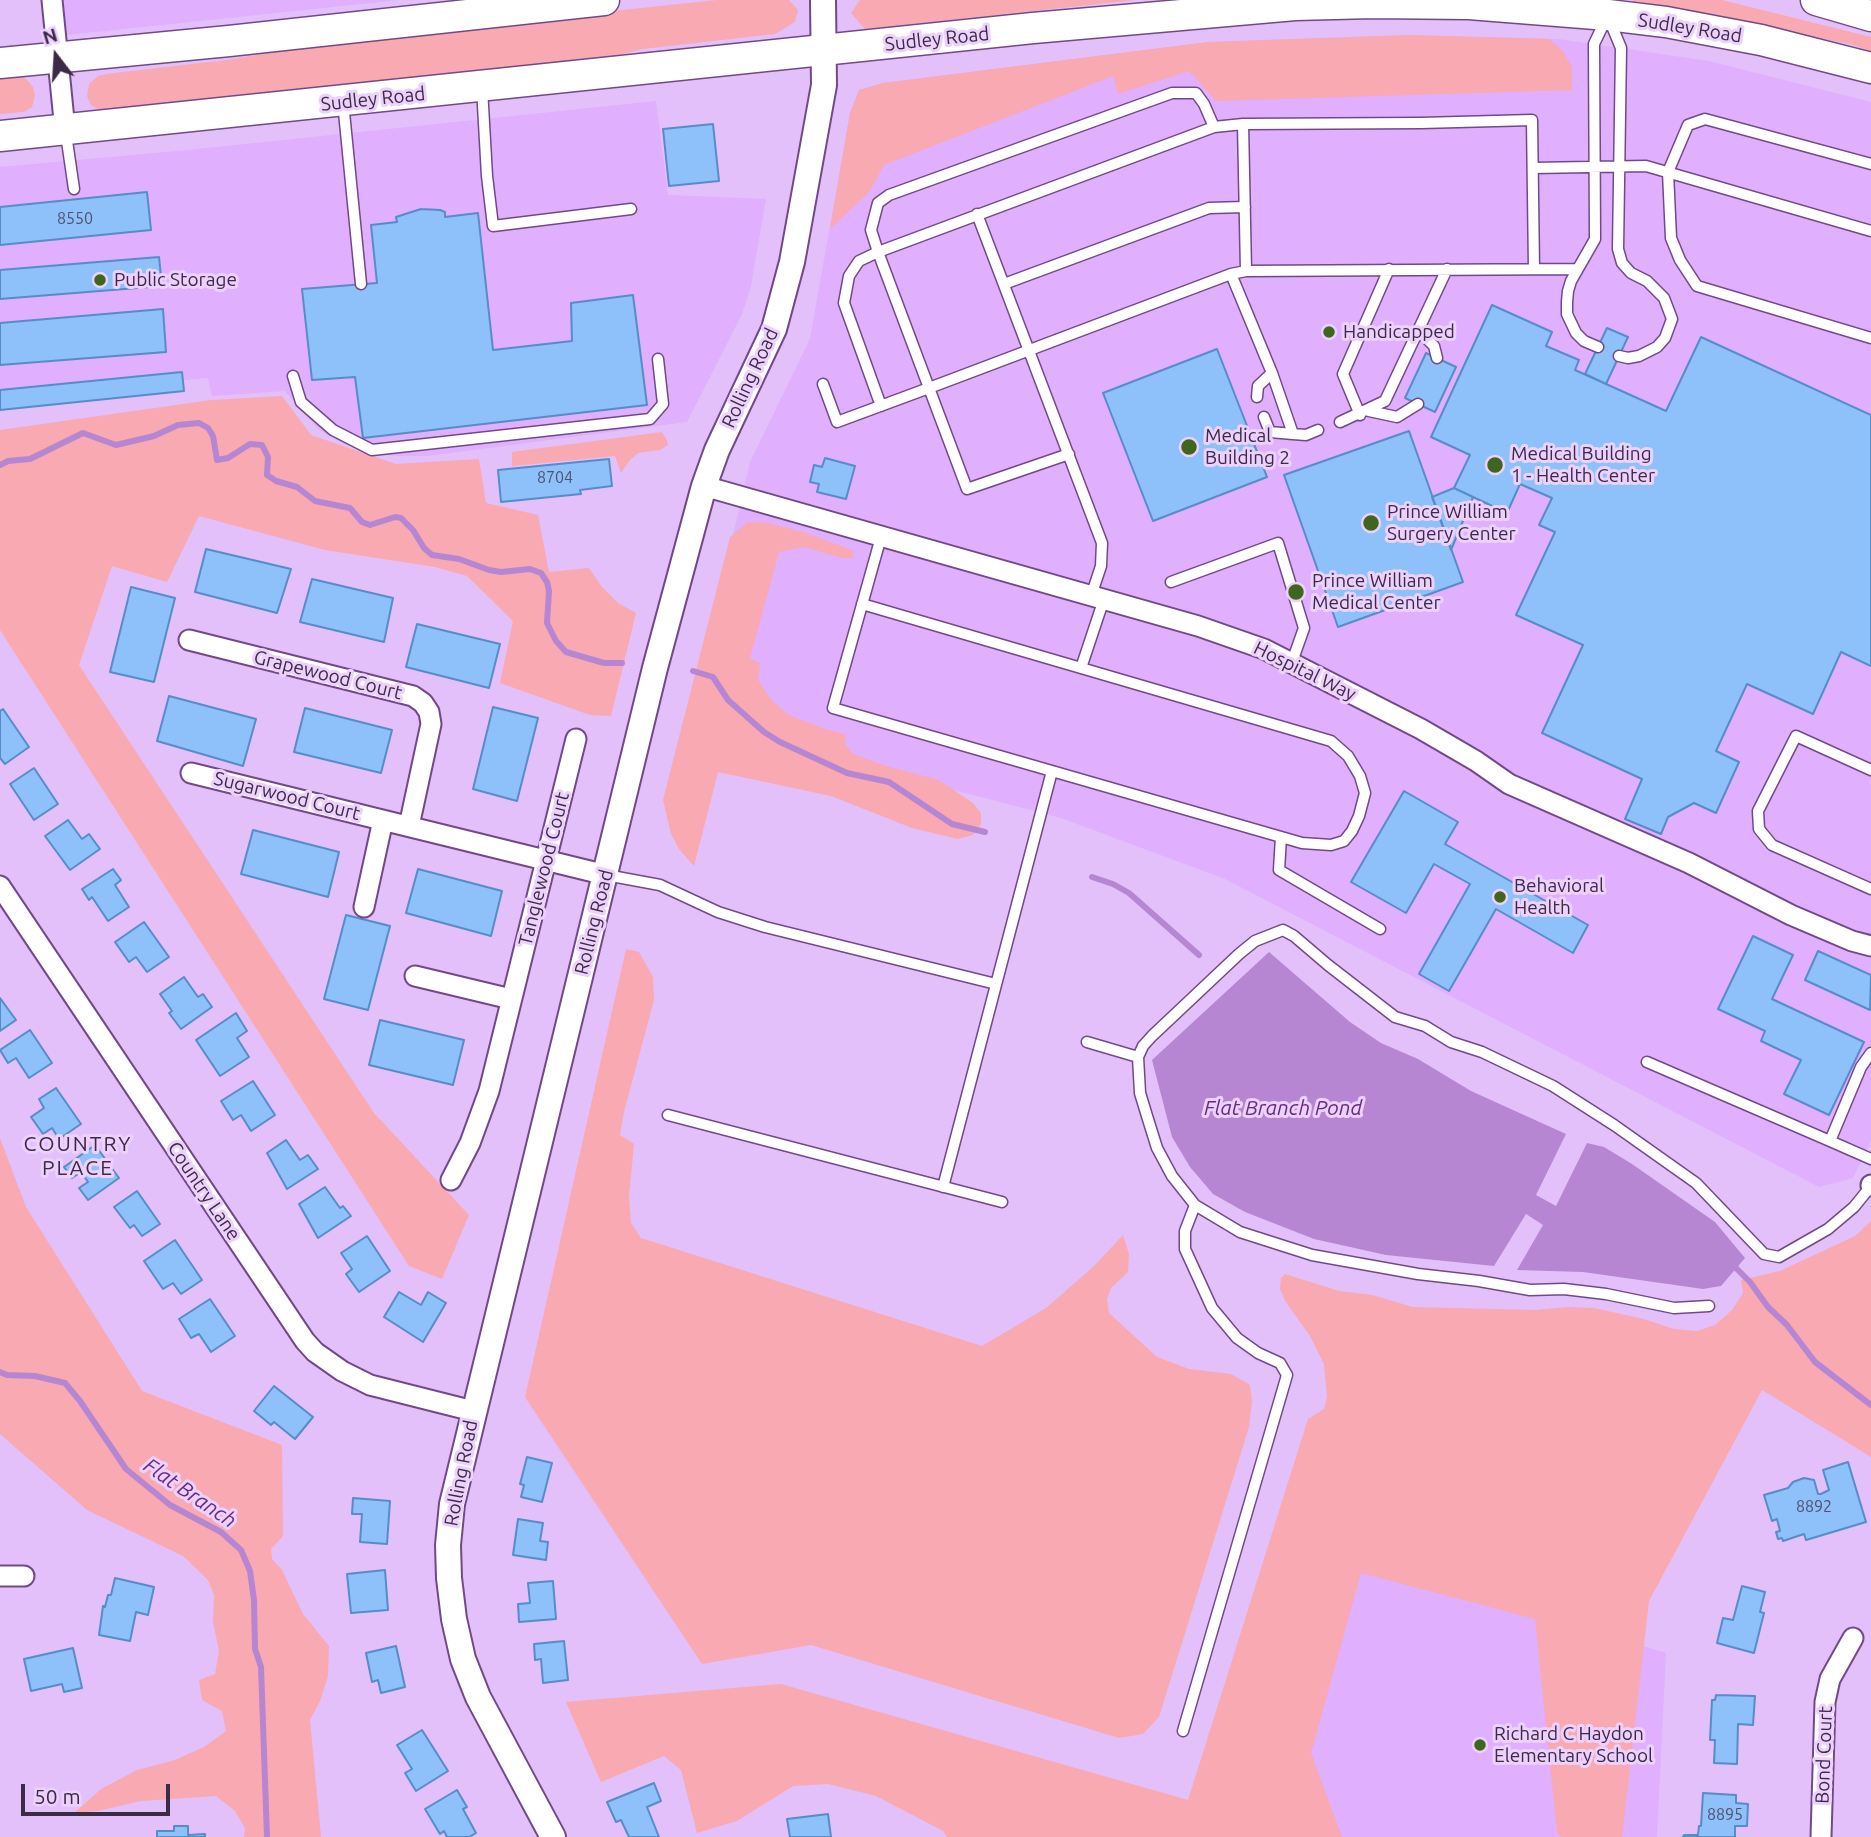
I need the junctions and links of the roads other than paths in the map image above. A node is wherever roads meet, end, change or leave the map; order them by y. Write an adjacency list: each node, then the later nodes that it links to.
1 (52, 0): 9 (street)
2 (604, 0): 5 (main road)
3 (823, 0): 8 (street, Rolling Road)
4 (1821, 1): 7 (main road)
5 (571, 2): 9 (main road)
6 (1606, 8): 8 (main road, Sudley Road); 11 (main road, Sudley Road); 19 (lane); 21 (lane)
7 (1871, 16)
8 (824, 51): 12 (main road, Sudley Road); 57 (street, Rolling Road)
9 (57, 58): 10 (main road); 16 (street)
10 (0, 63)
11 (1871, 68)
12 (482, 87): 13 (main road, Sudley Road); 25 (lane)
13 (343, 102): 16 (main road, Sudley Road); 35 (lane)
14 (1243, 124): 15 (lane); 20 (lane); 24 (lane)
15 (1214, 127): 26 (lane); 28 (lane)
16 (65, 130): 17 (main road, Sudley Road); 23 (lane)
17 (0, 136)
18 (1871, 164): 22 (lane)
19 (1619, 167): 21 (lane); 22 (lane); 41 (lane)
20 (1533, 168): 21 (lane); 31 (lane)
21 (1595, 168): 32 (lane)
22 (1668, 172): 27 (lane); 38 (lane)
23 (74, 189)
24 (1245, 208): 33 (lane); 36 (lane)
25 (631, 209)
26 (977, 214): 28 (lane); 36 (lane)
27 (1871, 231)
28 (878, 252): 47 (lane); 50 (lane)
29 (1389, 269): 30 (lane); 33 (lane); 51 (lane)
30 (1447, 269): 31 (lane); 37 (lane)
31 (1534, 269): 32 (lane)
32 (1577, 269): 39 (lane)
33 (1246, 271): 34 (lane)
34 (1231, 274): 40 (lane); 44 (lane)
35 (361, 284)
36 (1004, 284): 40 (lane)
37 (1419, 331): 42 (lane); 51 (lane)
38 (1871, 338)
39 (1598, 347)
40 (1029, 351): 47 (lane); 56 (lane)
41 (1619, 356)
42 (1437, 358)
43 (658, 359): 45 (lane)
44 (1272, 373): 48 (lane); 55 (lane)
45 (293, 376)
46 (823, 384): 50 (lane)
47 (929, 388): 50 (lane); 56 (lane)
48 (1257, 397)
49 (1418, 404): 51 (lane)
50 (881, 406)
51 (1365, 413): 53 (lane)
52 (1264, 417): 55 (lane)
53 (1340, 422)
54 (1318, 430): 55 (lane)
55 (1293, 434)
56 (1069, 454): 60 (lane)
57 (704, 486): 58 (street, Hospital Way); 73 (street, Rolling Road)
58 (881, 537): 60 (street, Hospital Way); 61 (lane)
59 (1171, 582): 63 (lane)
60 (1098, 598): 63 (street, Hospital Way); 64 (lane)
61 (862, 604): 64 (lane); 67 (lane)
62 (189, 640): 70 (street, Grapewood Court)
63 (1292, 662): 78 (street, Hospital Way)
64 (1081, 668): 71 (lane)
65 (576, 738): 72 (street, Tanglewood Court)
66 (1871, 770): 75 (lane)
67 (1052, 771): 71 (lane); 80 (lane)
68 (191, 773): 69 (street, Sugarwood Court)
69 (383, 820): 70 (street, Sugarwood Court); 76 (street, Sugarwood Court)
70 (409, 826): 72 (street, Sugarwood Court)
71 (1280, 837): 77 (lane)
72 (546, 860): 73 (street, Sugarwood Court); 81 (street, Tanglewood Court)
73 (606, 875): 80 (lane); 95 (street, Rolling Road)
74 (0, 886): 95 (street, Country Lane)
75 (1871, 890)
76 (364, 907)
77 (1380, 929)
78 (1871, 946)
79 (415, 976): 81 (street)
80 (996, 984): 90 (lane)
81 (511, 999): 89 (street, Tanglewood Court)
82 (1087, 1042): 84 (lane)
83 (1871, 1053): 87 (lane)
84 (1138, 1057): 91 (lane); 93 (lane)
85 (1647, 1062): 87 (lane)
86 (668, 1115): 90 (lane)
87 (1830, 1141): 88 (lane)
88 (1871, 1159)
89 (451, 1180)
90 (943, 1186): 92 (lane)
91 (1871, 1186)
92 (1002, 1202)
93 (1195, 1205): 94 (lane); 99 (lane)
94 (1709, 1306)
95 (473, 1411): 100 (street, Rolling Road)
96 (0, 1576): 97 (street)
97 (24, 1576)
98 (1853, 1638): 101 (street, Bond Court)
99 (1183, 1731)
100 (553, 1837)
101 (1821, 1837)

